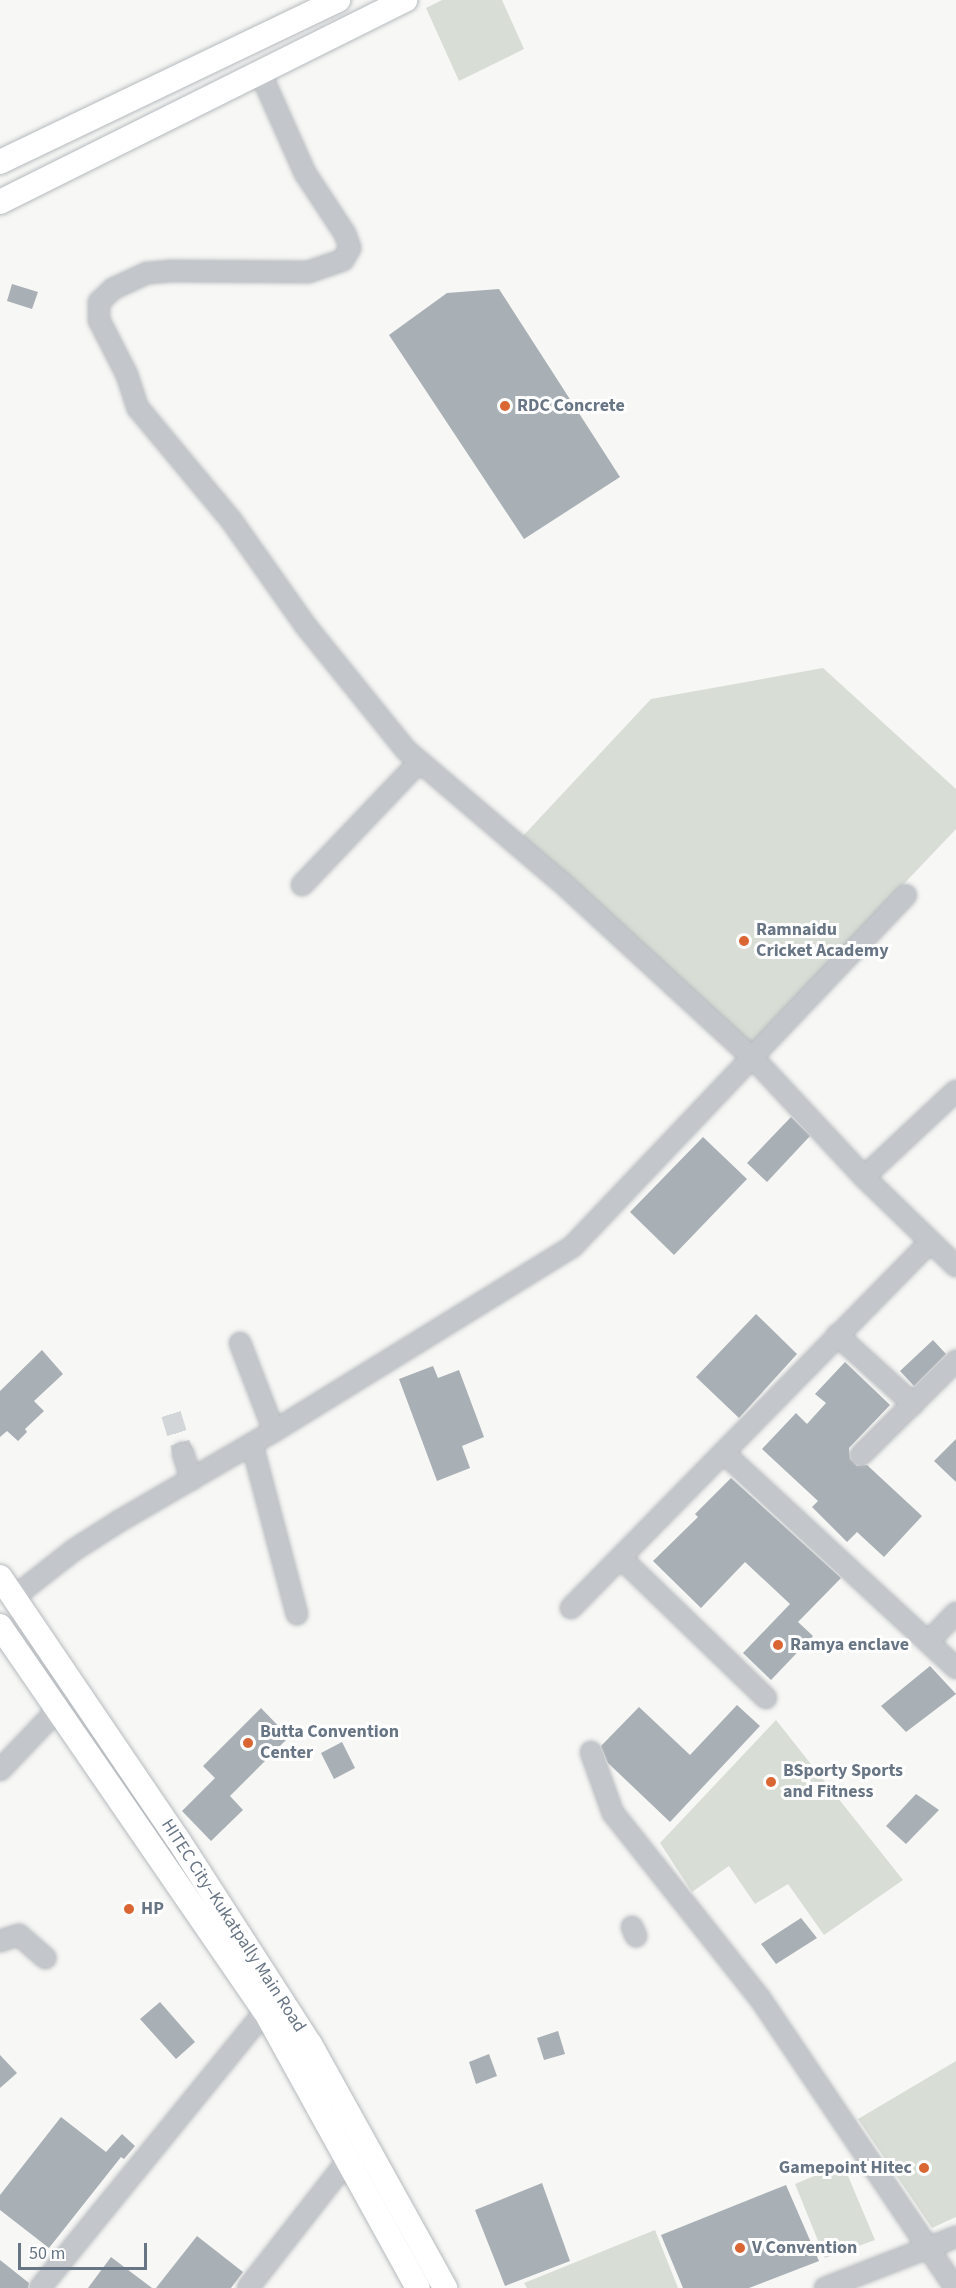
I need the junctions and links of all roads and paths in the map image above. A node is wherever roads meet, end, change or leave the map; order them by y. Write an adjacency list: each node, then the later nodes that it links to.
1 (338, 0): 4 (main road)
2 (405, 0): 3 (main road)
3 (260, 72): 5 (main road); 6 (street)
4 (0, 162)
5 (0, 202)
6 (419, 762): 7 (street); 9 (street)
7 (302, 885)
8 (906, 895): 9 (street)
9 (753, 1059): 11 (street); 18 (street)
10 (956, 1091): 11 (street)
11 (864, 1177): 12 (street)
12 (930, 1242): 13 (street); 14 (street)
13 (956, 1266)
14 (837, 1335): 17 (street); 21 (street)
15 (240, 1343): 18 (street)
16 (956, 1361): 17 (street)
17 (913, 1404): 22 (street)
18 (274, 1431): 19 (street)
19 (252, 1444): 23 (street); 29 (street)
20 (183, 1453): 23 (street)
21 (726, 1454): 24 (street); 31 (street)
22 (861, 1455)
23 (191, 1480): 26 (street)
24 (622, 1559): 27 (street); 33 (street)
25 (0, 1577): 26 (main road, HITEC City–Kukatpally Main Road)
26 (14, 1597): 46 (main road, HITEC City–Kukatpally Main Road)
27 (571, 1608)
28 (956, 1613): 31 (street)
29 (297, 1614)
30 (0, 1626): 34 (main road, HITEC City–Kukatpally Main Road)
31 (929, 1641): 32 (street)
32 (956, 1668)
33 (766, 1698)
34 (58, 1709): 36 (street); 39 (main road, HITEC City–Kukatpally Main Road)
35 (591, 1752): 42 (street)
36 (0, 1770)
37 (0, 1941): 38 (street)
38 (45, 1958)
39 (265, 2011): 40 (main road, HITEC City–Kukatpally Main Road); 43 (street)
40 (348, 2160): 44 (street); 45 (main road, HITEC City–Kukatpally Main Road)
41 (956, 2237): 42 (street)
42 (931, 2248): 47 (street); 48 (street)
43 (40, 2288)
44 (248, 2288)
45 (418, 2288)
46 (445, 2288)
47 (825, 2288)
48 (955, 2288)

